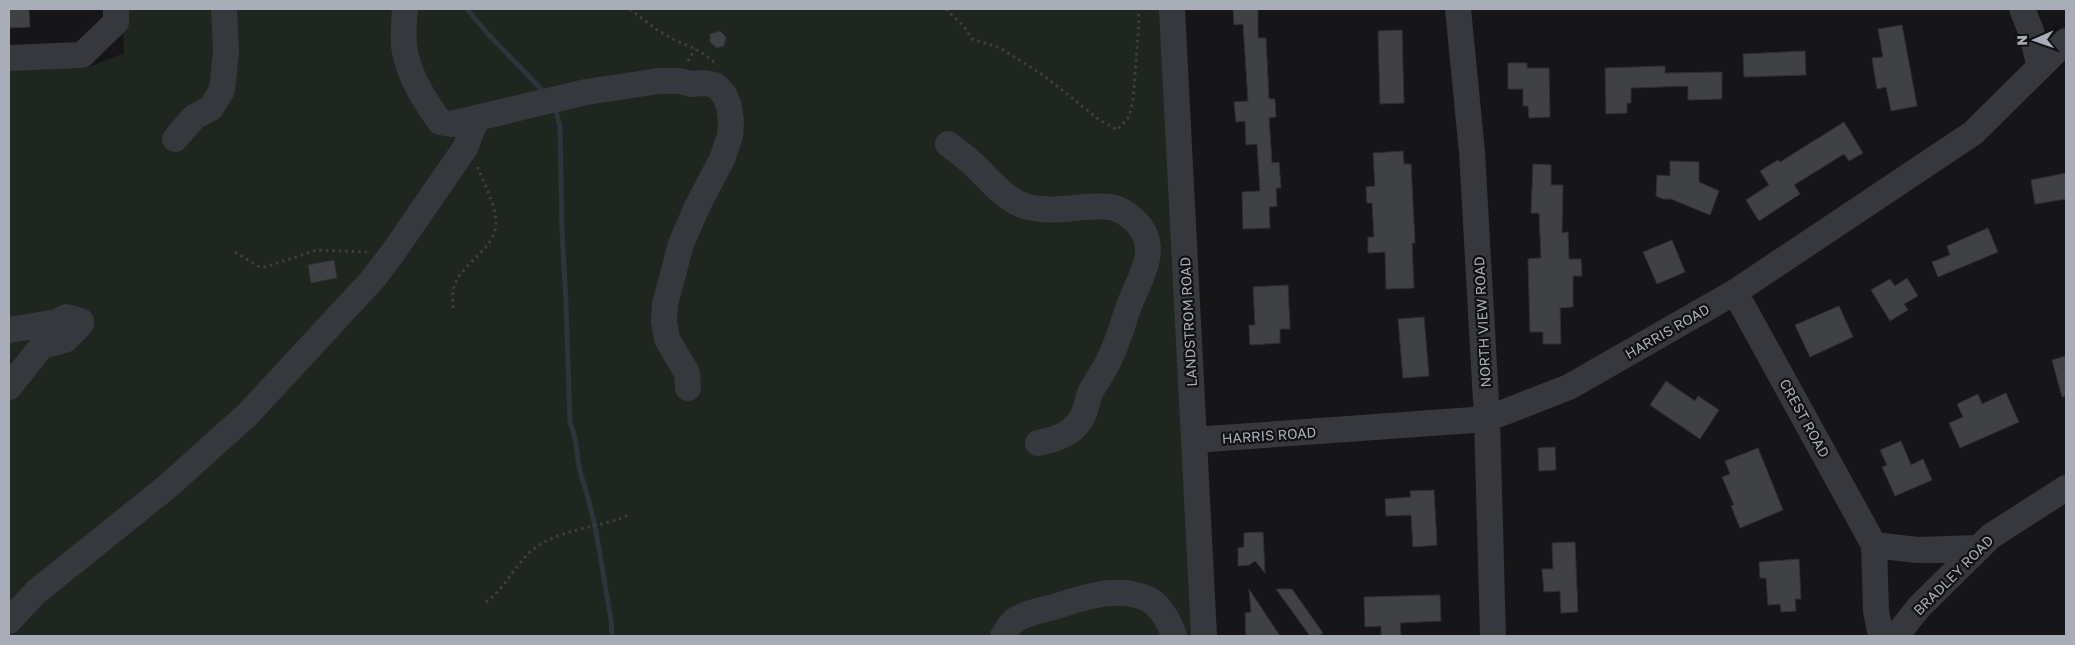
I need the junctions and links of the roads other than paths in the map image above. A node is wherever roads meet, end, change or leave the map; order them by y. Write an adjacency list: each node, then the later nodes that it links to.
1 (116, 9): 9 (street)
2 (224, 9): 13 (street)
3 (405, 9): 12 (street)
4 (1172, 9): 20 (street, LANDSTROM ROAD)
5 (1458, 9): 19 (street, NORTH VIEW ROAD)
6 (2022, 9): 11 (street)
7 (2066, 41): 11 (street, HARRIS ROAD)
8 (9, 58): 9 (street)
9 (87, 59): 10 (street)
10 (9, 67)
11 (2040, 67): 15 (street, HARRIS ROAD)
12 (477, 118): 18 (street); 25 (street)
13 (176, 139)
14 (948, 144): 21 (street)
15 (1735, 292): 19 (street, HARRIS ROAD); 23 (street, CREST ROAD)
16 (9, 330): 17 (street)
17 (9, 387)
18 (688, 388)
19 (1487, 418): 20 (street, HARRIS ROAD); 29 (street, NORTH VIEW ROAD)
20 (1194, 440): 28 (street, LANDSTROM ROAD)
21 (1038, 443)
22 (2066, 488): 24 (street, BRADLEY ROAD)
23 (1874, 545): 24 (street); 30 (street, CREST ROAD)
24 (1979, 548): 31 (street, BRADLEY ROAD)
25 (9, 621)
26 (1003, 636): 27 (street)
27 (1174, 636)
28 (1204, 636)
29 (1493, 636)
30 (1881, 636)
31 (1896, 636)

